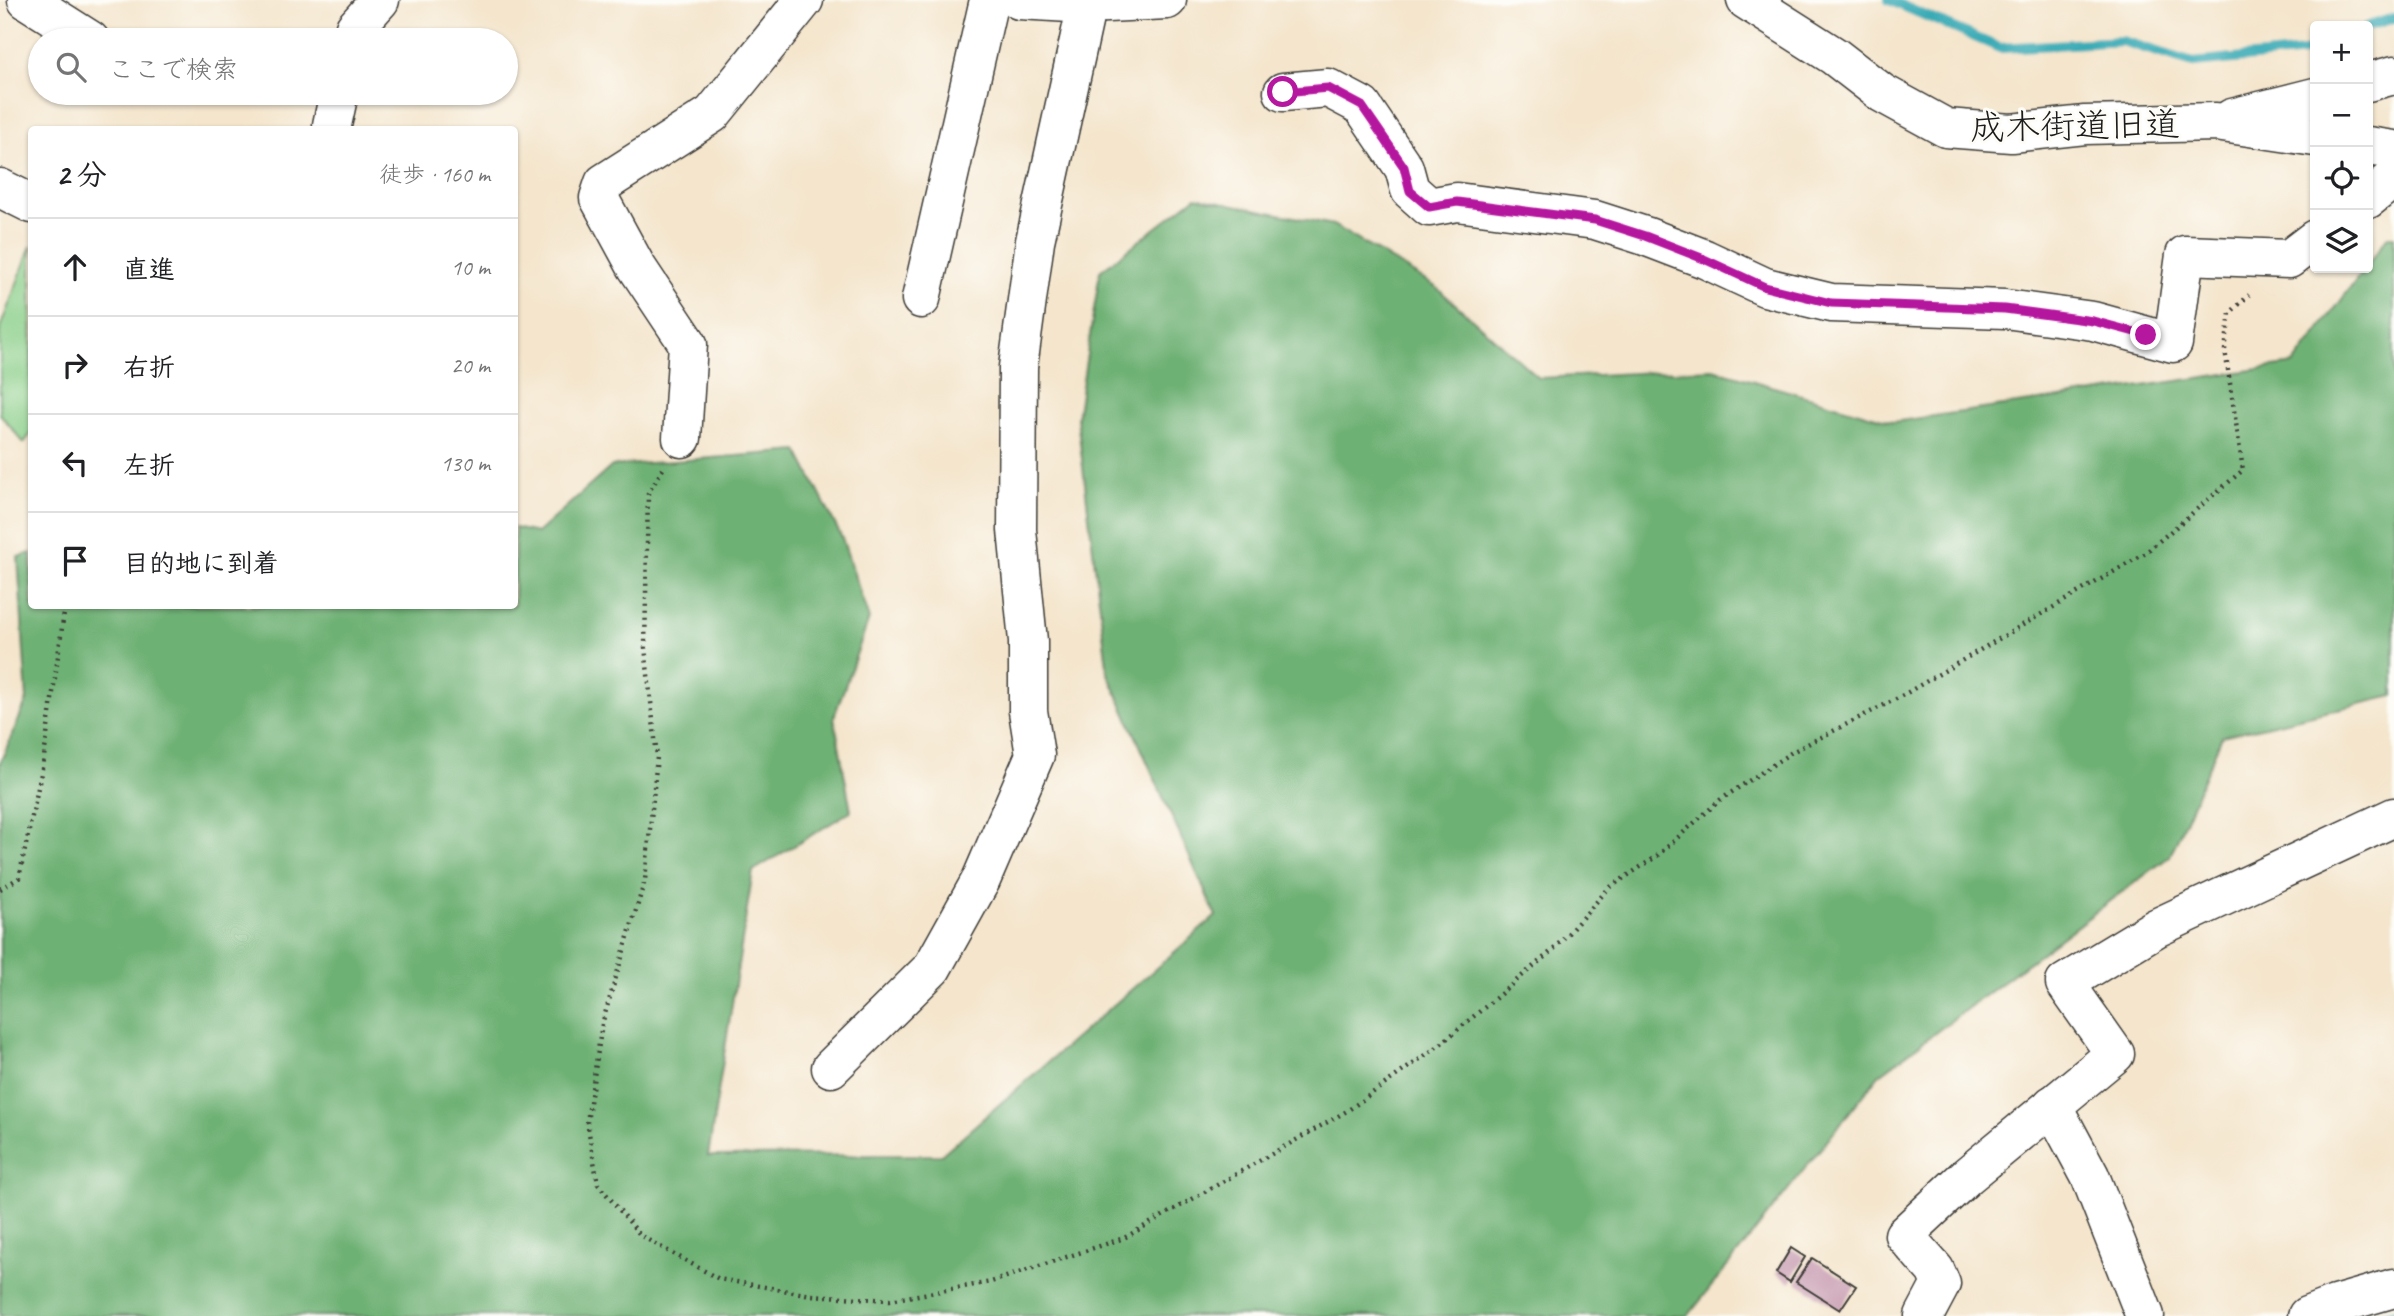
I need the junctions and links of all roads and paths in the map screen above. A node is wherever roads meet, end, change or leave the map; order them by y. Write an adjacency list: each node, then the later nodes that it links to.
1 (27, 0): 9 (street)
2 (380, 0): 10 (street)
3 (804, 0): 25 (street)
4 (989, 0): 24 (street)
5 (1019, 0): 8 (street)
6 (1167, 0): 8 (street)
7 (1746, 0): 15 (street, 成木街道旧道)
8 (1087, 4): 29 (street)
9 (71, 28)
10 (355, 28)
11 (2394, 75): 12 (street)
12 (2373, 81)
13 (1283, 92): 23 (street)
14 (2310, 98): 15 (street)
15 (2216, 122): 16 (street, 成木街道旧道)
16 (2310, 136)
17 (2373, 147): 18 (street)
18 (2394, 150)
19 (2394, 178): 21 (street)
20 (0, 188): 22 (street)
21 (2373, 195)
22 (28, 202)
23 (2302, 249): 25 (path)
24 (921, 299)
25 (682, 438)
26 (65, 609): 28 (path)
27 (2394, 817): 30 (street)
28 (0, 889)
29 (831, 1068)
30 (2052, 1105): 32 (street); 33 (street)
31 (2394, 1288): 34 (street)
32 (1924, 1316)
33 (2145, 1316)
34 (2307, 1316)

